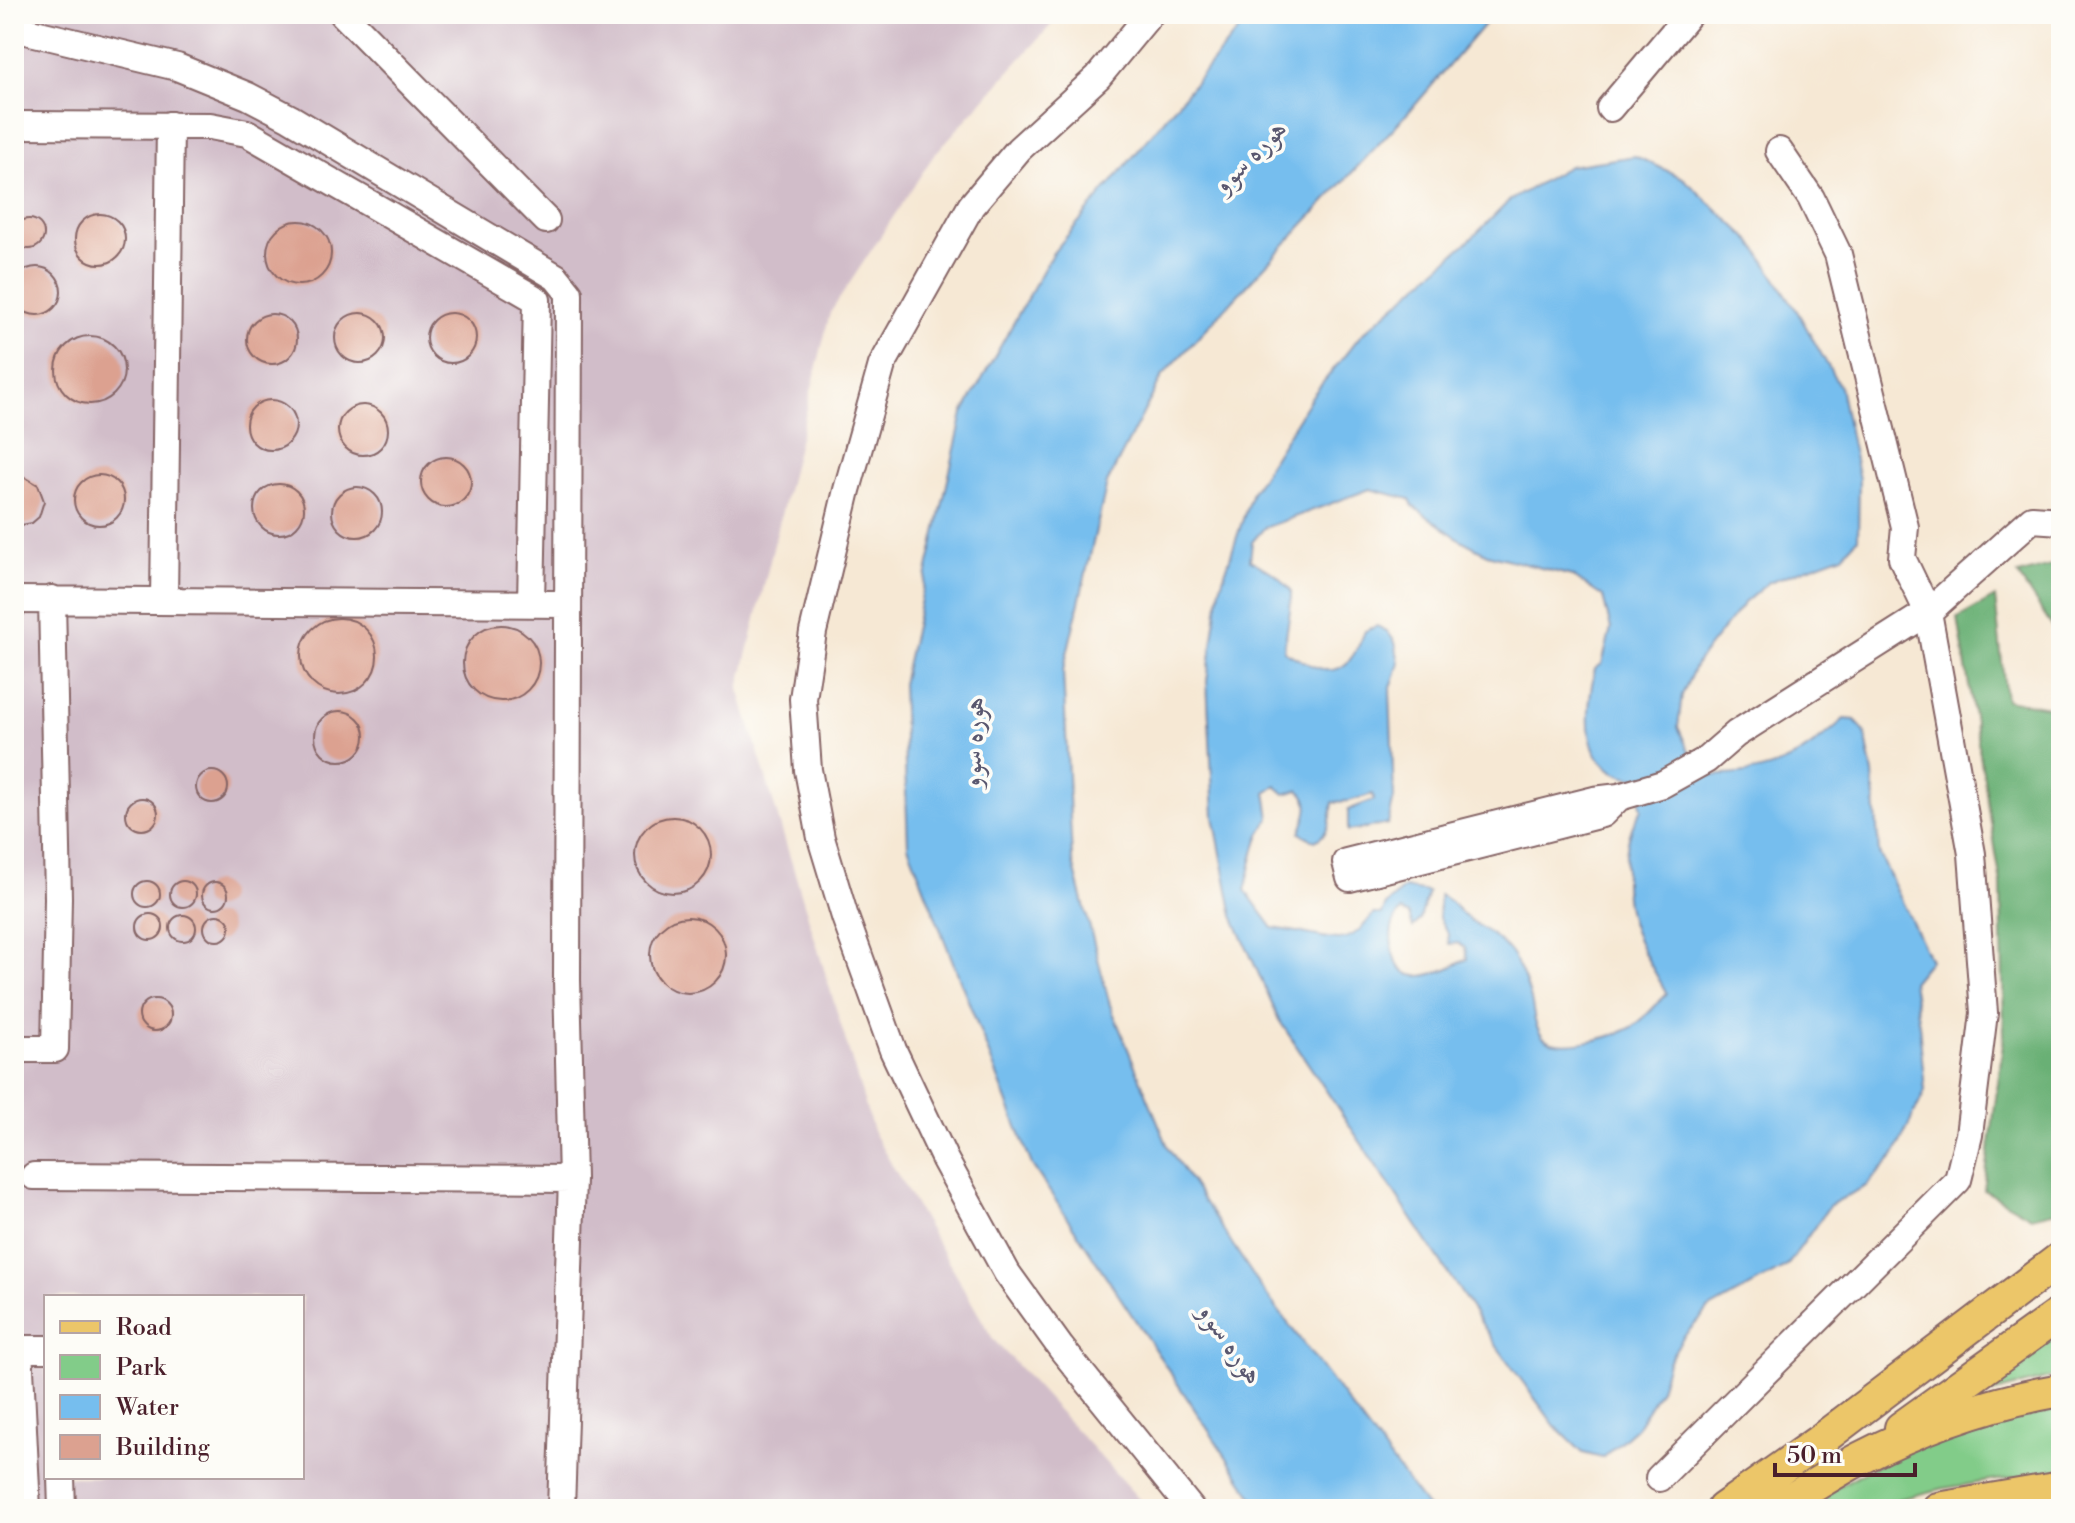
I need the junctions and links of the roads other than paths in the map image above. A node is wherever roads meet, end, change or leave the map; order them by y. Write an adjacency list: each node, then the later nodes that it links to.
1 (343, 14): 9 (street)
2 (1150, 14): 35 (street)
3 (1689, 14): 5 (street)
4 (14, 28): 10 (street)
5 (1610, 108)
6 (14, 125): 7 (street)
7 (170, 125): 11 (street); 15 (street)
8 (1779, 151): 18 (street)
9 (546, 220)
10 (562, 284): 11 (street); 17 (street)
11 (537, 300): 16 (street)
12 (2061, 521): 18 (street)
13 (52, 599): 14 (street); 15 (street); 20 (street)
14 (14, 600)
15 (164, 600): 16 (street)
16 (531, 603): 17 (street)
17 (566, 604): 22 (street)
18 (1928, 612): 19 (street); 29 (street)
19 (1619, 797): 19 (street)
20 (14, 1049)
21 (34, 1176): 22 (street)
22 (572, 1179): 34 (street)
23 (2061, 1258): 36 (main road)
24 (2061, 1313): 28 (main road)
25 (16, 1349): 26 (street); 32 (street)
26 (44, 1349)
27 (2061, 1390): 28 (main road)
28 (1862, 1457): 37 (main road)
29 (1659, 1478)
30 (61, 1479): 33 (street)
31 (2061, 1488): 38 (main road)
32 (27, 1509)
33 (62, 1509)
34 (561, 1509)
35 (1191, 1509)
36 (1723, 1509)
37 (1776, 1509)
38 (1938, 1509)

